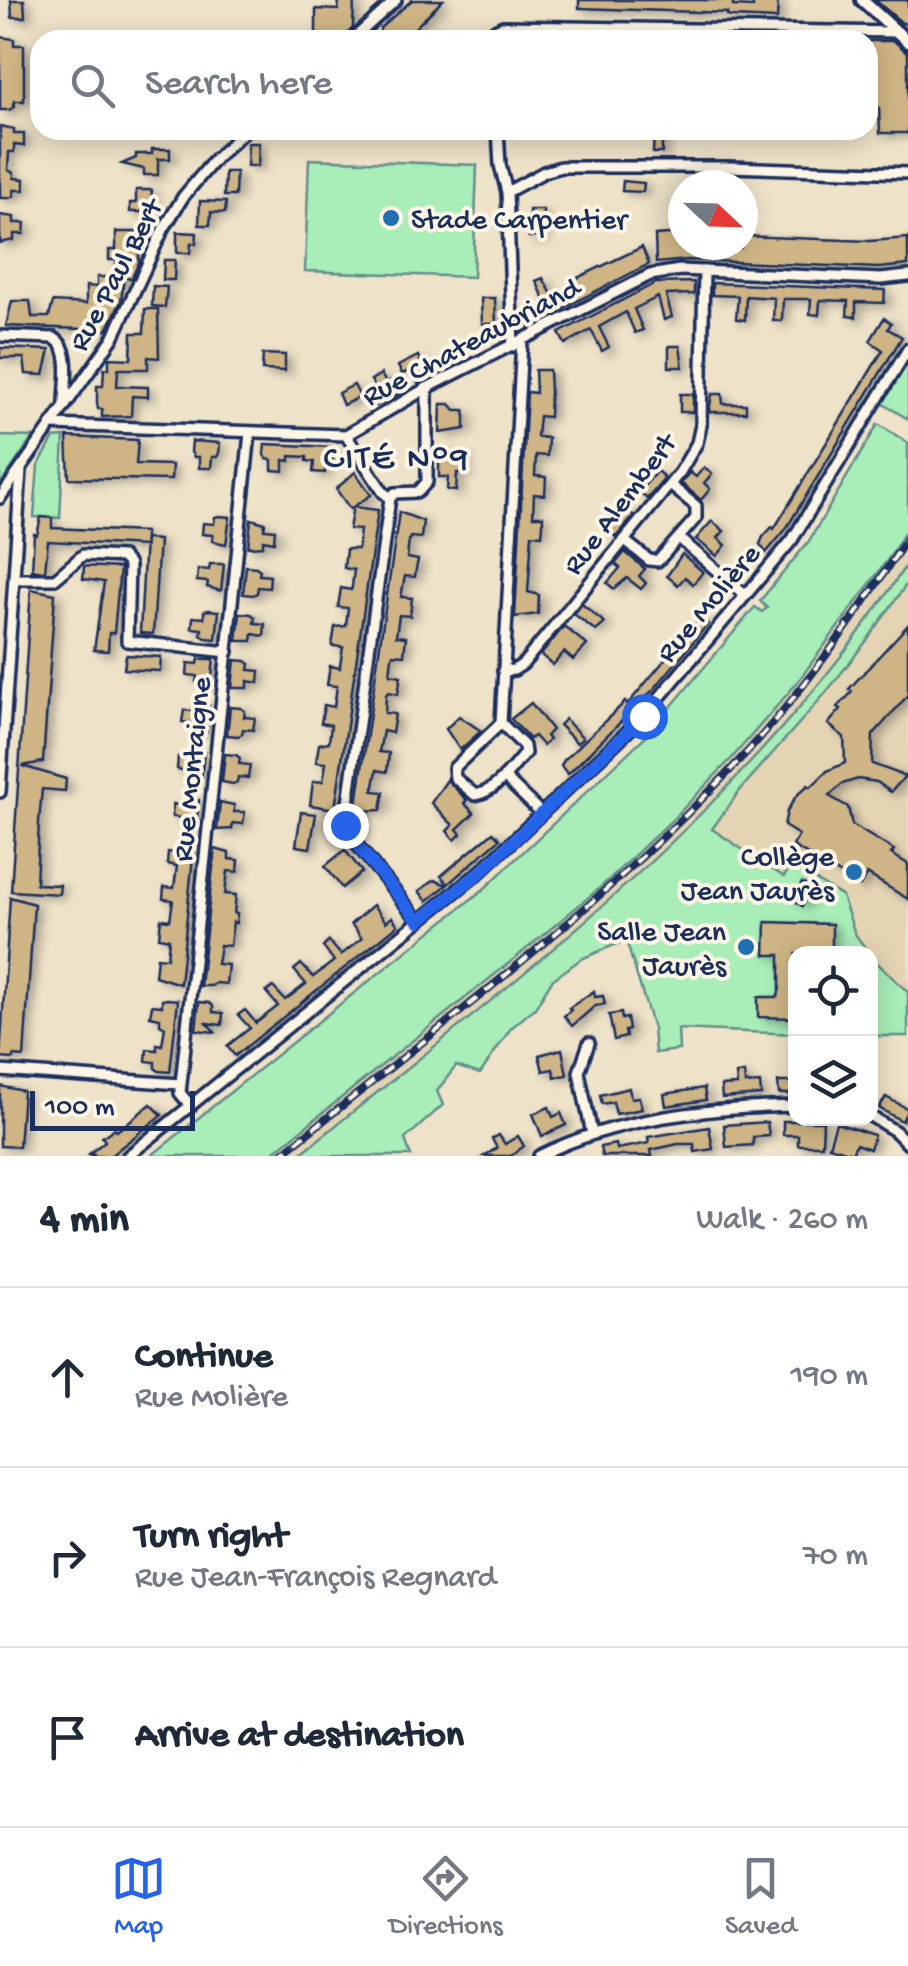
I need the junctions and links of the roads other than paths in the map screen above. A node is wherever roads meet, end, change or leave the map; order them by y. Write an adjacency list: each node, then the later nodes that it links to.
1 (396, 0): 3 (street)
2 (862, 0): 7 (street)
3 (363, 30)
4 (494, 30): 5 (street)
5 (613, 30)
6 (878, 32): 7 (street)
7 (898, 32): 8 (street)
8 (908, 42)
9 (236, 140): 19 (street, Rue Paul Bert)
10 (499, 140): 12 (street)
11 (908, 173): 12 (street)
12 (508, 192): 16 (street)
13 (704, 271): 14 (street, Rue Chateaubriand); 16 (street, Rue Chateaubriand); 24 (street, Rue Alembert)
14 (908, 276)
15 (0, 336): 19 (street)
16 (517, 344): 18 (street, Rue Chateaubriand); 32 (street)
17 (908, 349): 30 (street, Rue Molière)
18 (427, 388): 22 (street, Rue Chateaubriand); 26 (street)
19 (65, 406): 20 (street, Rue Paul Bert)
20 (51, 425): 21 (street, Rue Chateaubriand); 23 (street, Rue Paul Bert)
21 (250, 434): 22 (street, Rue Chateaubriand); 31 (street, Rue Montaigne)
22 (346, 435): 26 (street)
23 (22, 468): 25 (street, Rue Paul Bert); 29 (street)
24 (670, 485): 27 (street); 28 (street, Rue Alembert)
25 (0, 498)
26 (390, 498): 37 (street)
27 (678, 538): 28 (street); 30 (street)
28 (625, 541): 32 (street, Rue Alembert)
29 (14, 579): 31 (street); 35 (street)
30 (745, 594): 36 (street, Rue Molière)
31 (228, 652): 40 (street, Rue Montaigne)
32 (503, 671): 33 (street)
33 (501, 723): 34 (street); 34 (street)
34 (504, 777): 36 (street)
35 (0, 792)
36 (541, 813): 37 (street, Rue Molière)
37 (419, 921): 41 (street, Rue Molière)
38 (589, 1042): 44 (street)
39 (0, 1071): 40 (street)
40 (180, 1084): 41 (street)
41 (191, 1106): 46 (street, Rue Molière)
42 (788, 1106): 44 (street)
43 (878, 1121): 45 (street)
44 (592, 1134): 47 (street)
45 (908, 1144)
46 (128, 1156)
47 (539, 1156)

